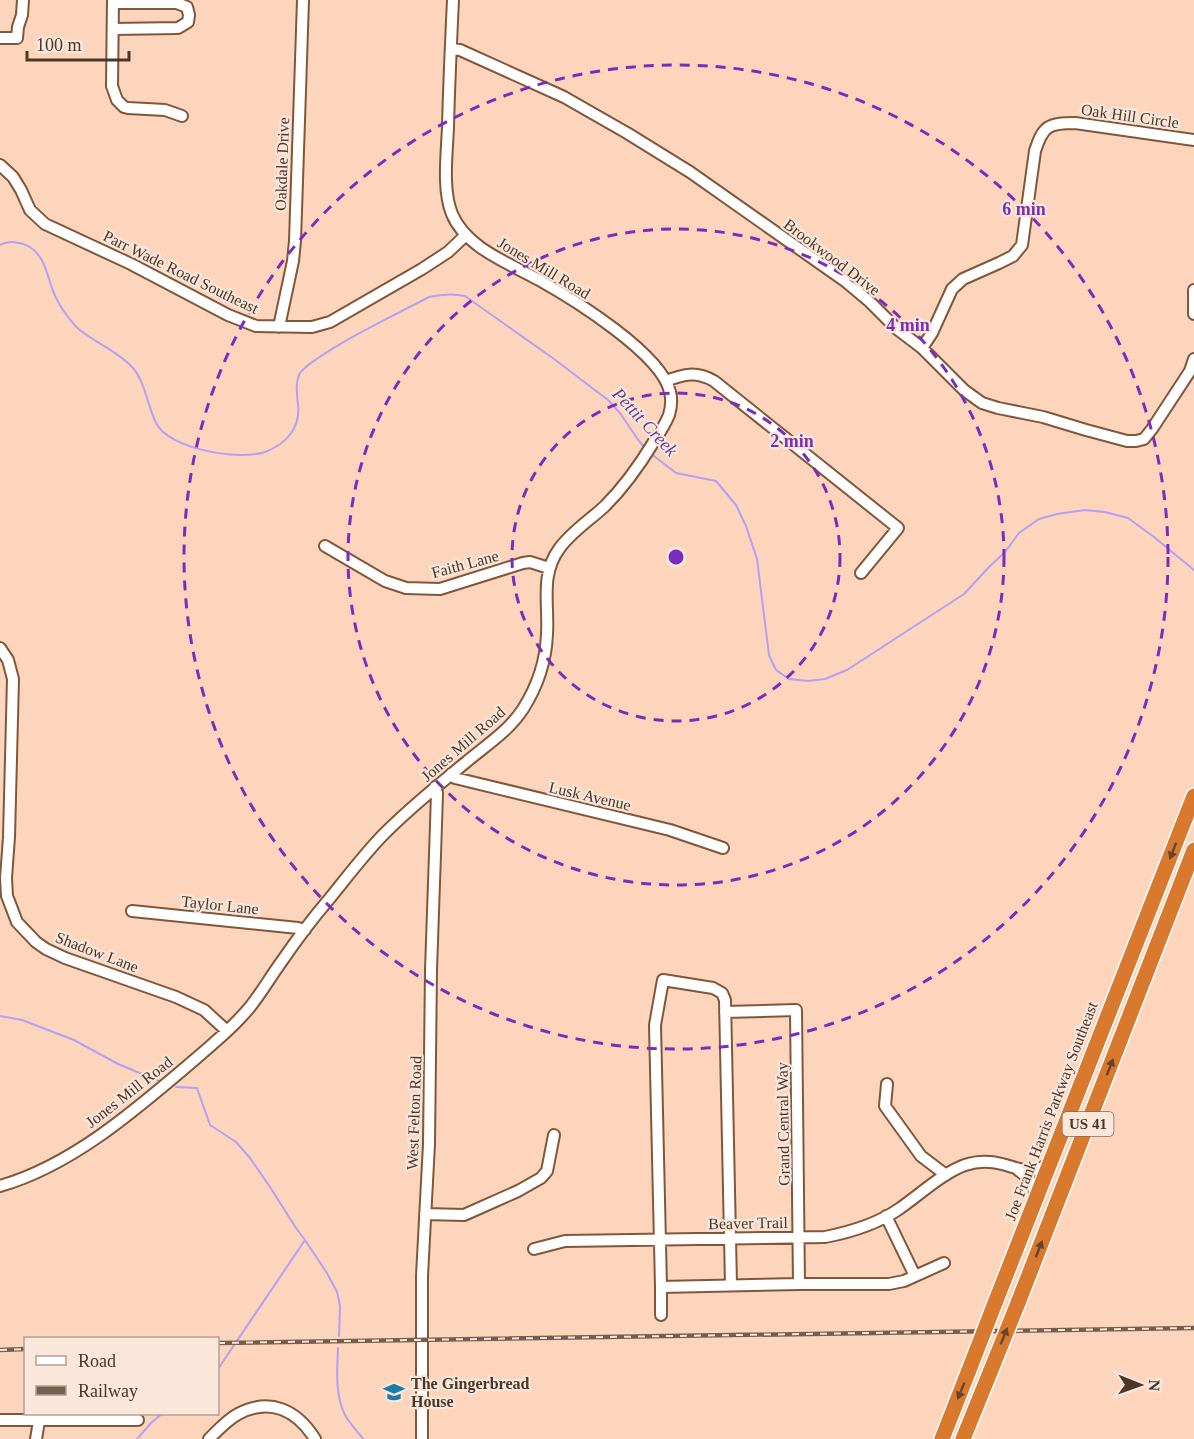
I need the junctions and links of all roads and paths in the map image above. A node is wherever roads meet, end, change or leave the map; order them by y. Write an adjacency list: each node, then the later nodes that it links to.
1 (23, 0): 6 (street)
2 (303, 0): 14 (street, Oakdale Drive)
3 (453, 0): 7 (street, Jones Mill Road)
4 (113, 1): 5 (street); 5 (street)
5 (113, 29): 8 (street)
6 (0, 38)
7 (451, 49): 11 (street, Jones Mill Road); 15 (street, Brookwood Drive)
8 (182, 116)
9 (1194, 140): 15 (street, Oak Hill Circle)
10 (0, 165): 14 (street, Parr Wade Road Southeast)
11 (466, 235): 14 (street, Parr Wade Road Southeast); 17 (street, Jones Mill Road)
12 (1194, 290): 13 (street)
13 (1194, 314)
14 (279, 327)
15 (922, 348): 16 (street, Brookwood Drive)
16 (1194, 359)
17 (666, 381): 19 (street, Jones Mill Road); 20 (street)
18 (325, 546): 19 (street, Faith Lane)
19 (549, 568): 22 (street, Jones Mill Road)
20 (861, 573)
21 (0, 648): 25 (street, Shadow Lane)
22 (451, 774): 23 (street, Jones Mill Road); 26 (street, Lusk Avenue)
23 (435, 787): 29 (street, Jones Mill Road); 39 (street, West Felton Road)
24 (1194, 796): 34 (highway, Joe Frank Harris Parkway Southeast / US 41, one-way to 34)
25 (4, 837): 31 (street, Shadow Lane)
26 (723, 848)
27 (1194, 850): 52 (highway, US 41, one-way to 27, bridge)
28 (132, 911): 29 (street, Taylor Lane)
29 (305, 930): 31 (street, Jones Mill Road)
30 (725, 1012): 41 (street, Grand Central Way); 42 (street); 43 (street)
31 (227, 1031): 37 (street, Jones Mill Road)
32 (887, 1084): 36 (street)
33 (554, 1135): 39 (street)
34 (1050, 1162): 35 (street, Beaver Trail); 38 (highway, Joe Frank Harris Parkway Southeast / US 41)
35 (1018, 1169): 36 (street, Beaver Trail); 38 (street)
36 (946, 1175): 40 (street, Beaver Trail)
37 (0, 1186)
38 (1037, 1197): 51 (highway, Joe Frank Harris Parkway Southeast / US 41, one-way to 51, bridge)
39 (425, 1214): 59 (street, West Felton Road)
40 (886, 1216): 41 (street, Beaver Trail); 46 (street)
41 (799, 1237): 42 (street, Beaver Trail); 47 (street, Grand Central Way)
42 (730, 1238): 43 (street, Beaver Trail); 48 (street)
43 (659, 1239): 44 (street, Beaver Trail); 49 (street)
44 (534, 1250)
45 (944, 1263): 46 (street)
46 (915, 1276): 47 (street)
47 (800, 1284): 48 (street)
48 (731, 1285): 49 (street)
49 (661, 1287): 50 (street)
50 (661, 1315)
51 (952, 1412): 60 (highway); 61 (highway, Joe Frank Harris Parkway Southeast / US 41)
52 (971, 1418): 62 (highway, US 41); 63 (highway)
53 (0, 1420): 55 (street)
54 (138, 1420): 55 (street)
55 (39, 1421): 56 (street)
56 (36, 1439)
57 (209, 1439): 58 (street)
58 (315, 1439)
59 (422, 1439)
60 (932, 1439)
61 (942, 1439)
62 (963, 1439)
63 (969, 1439)

